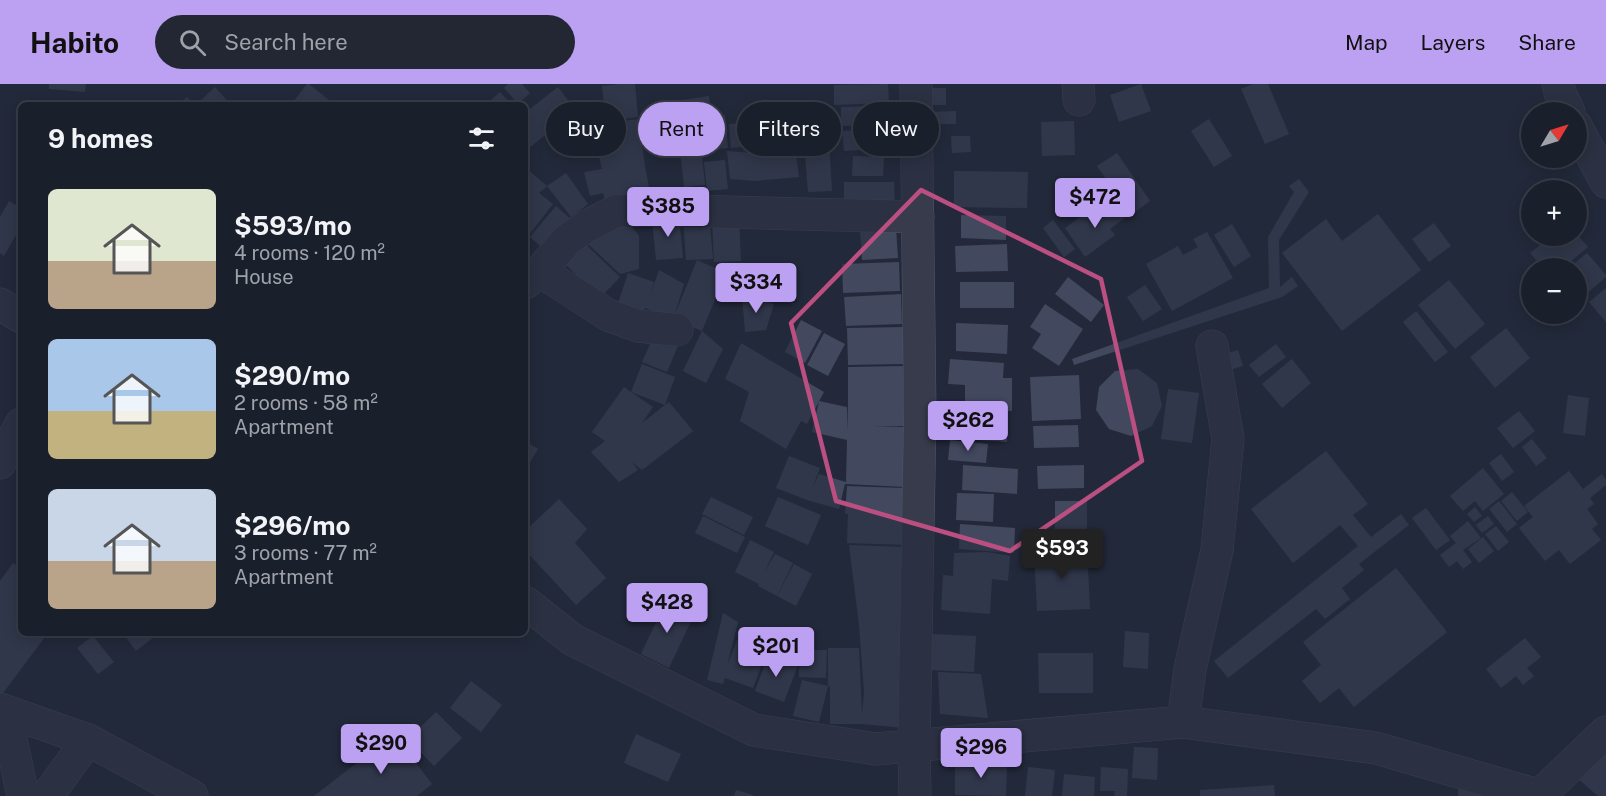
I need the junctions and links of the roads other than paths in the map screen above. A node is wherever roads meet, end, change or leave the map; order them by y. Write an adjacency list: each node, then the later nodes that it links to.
1 (916, 84): 6 (street)
2 (1558, 84): 3 (street)
3 (1564, 102)
4 (1587, 147): 5 (street)
5 (1606, 182)
6 (918, 217): 7 (street); 19 (street)
7 (532, 277): 10 (street)
8 (0, 304): 9 (street)
9 (18, 315)
10 (676, 330)
11 (1212, 346): 16 (street)
12 (18, 430): 13 (street)
13 (0, 463)
14 (528, 604): 19 (street)
15 (3, 710): 18 (street); 20 (street)
16 (1183, 722): 19 (street); 24 (street)
17 (1606, 732): 24 (street)
18 (88, 740): 21 (street); 22 (street)
19 (914, 747): 23 (street)
20 (23, 796)
21 (47, 796)
22 (192, 796)
23 (915, 796)
24 (1540, 796)

